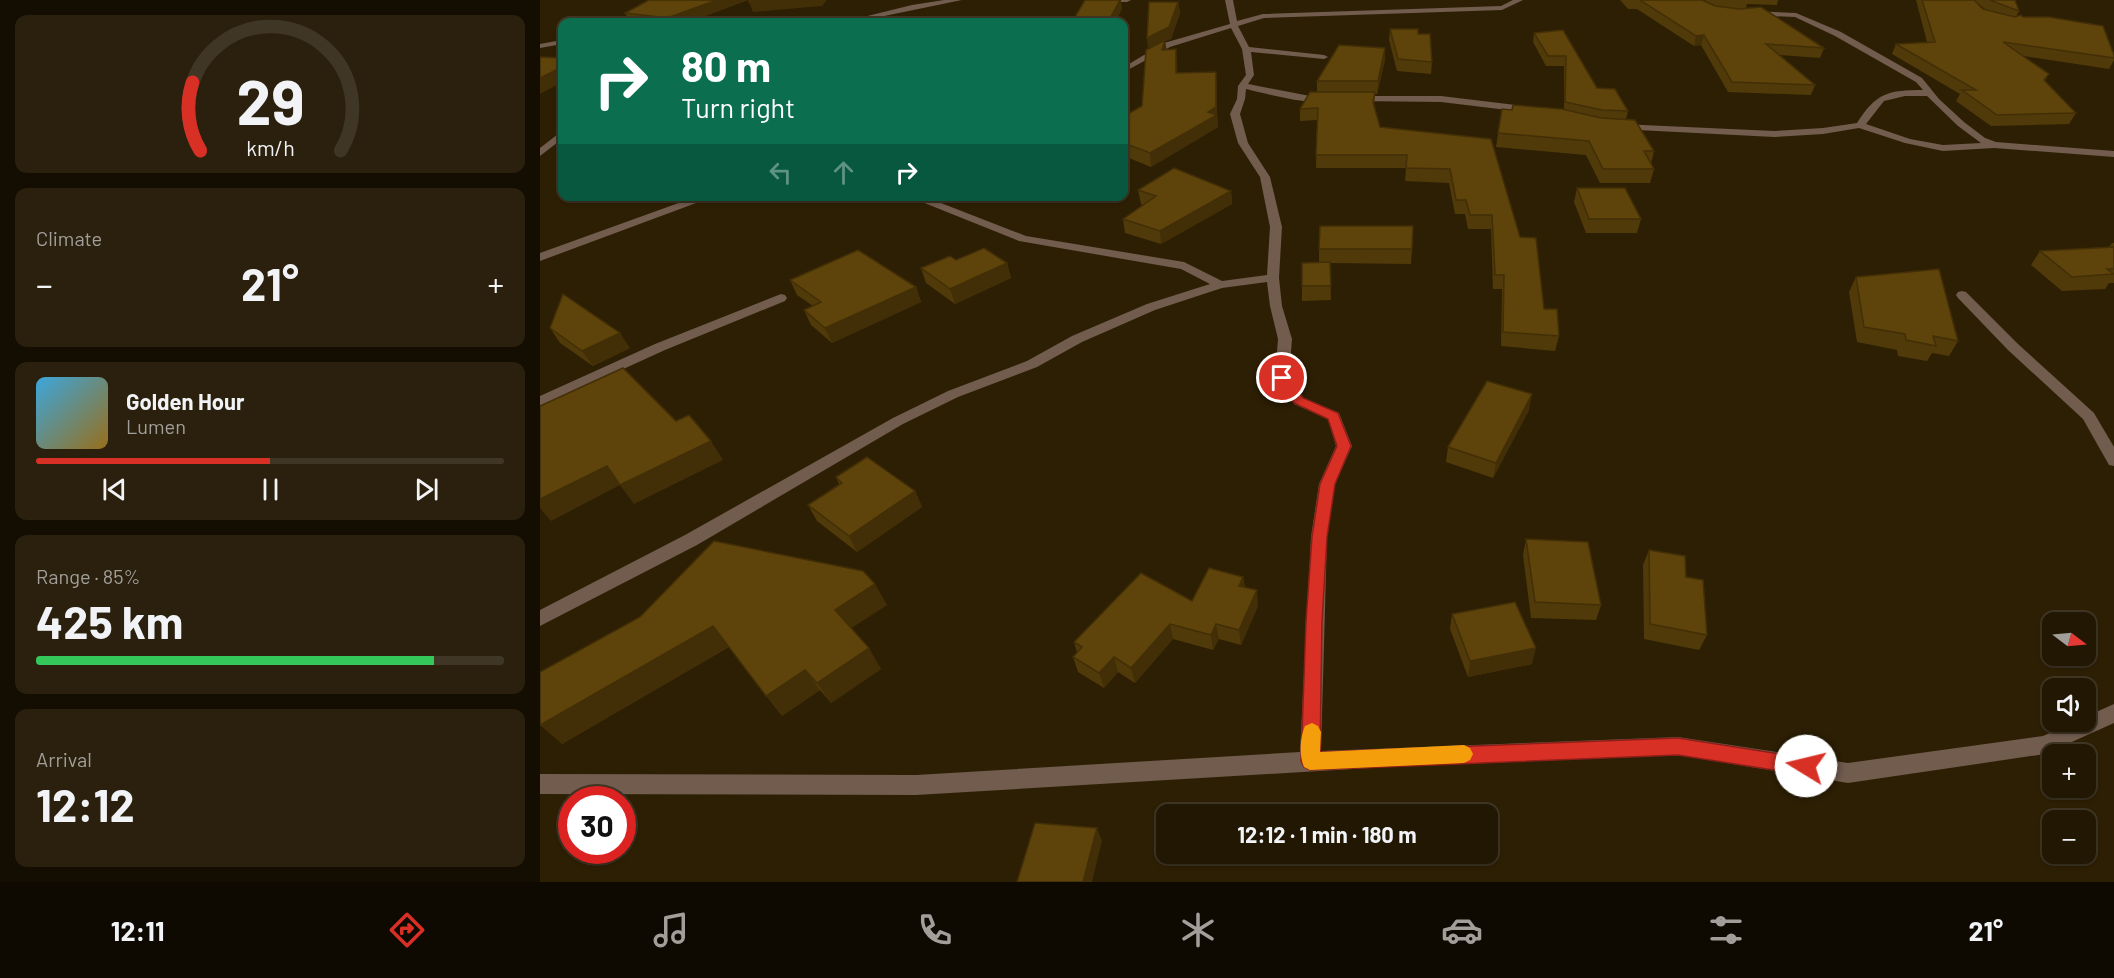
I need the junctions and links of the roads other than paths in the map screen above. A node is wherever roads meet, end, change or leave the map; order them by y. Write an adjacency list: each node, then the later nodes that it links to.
1 (958, 0): 6 (street)
2 (1100, 0): 3 (street)
3 (1127, 0)
4 (1229, 0): 9 (street)
5 (1519, 0): 9 (street)
6 (910, 4): 8 (street)
7 (1739, 14): 16 (street)
8 (861, 18)
9 (1235, 25): 12 (street); 14 (street)
10 (558, 42): 11 (street)
11 (540, 45)
12 (1246, 49): 13 (street); 15 (street)
13 (1324, 57)
14 (1128, 68)
15 (1242, 86): 17 (street); 29 (street)
16 (1929, 93): 20 (street); 23 (street)
17 (1341, 99)
18 (1352, 99): 19 (street)
19 (1545, 112)
20 (1860, 125): 21 (street); 23 (street)
21 (1608, 127)
22 (558, 137): 24 (street)
23 (1994, 145): 25 (street)
24 (540, 153)
25 (2114, 154)
26 (696, 201): 28 (street)
27 (925, 201): 30 (street)
28 (540, 257)
29 (1273, 278): 30 (street); 37 (street)
30 (1220, 285): 35 (street)
31 (1962, 295): 34 (street)
32 (781, 298): 33 (street)
33 (540, 402)
34 (2114, 460)
35 (540, 619)
36 (2114, 712): 37 (street)
37 (1310, 761): 38 (street)
38 (540, 784)

